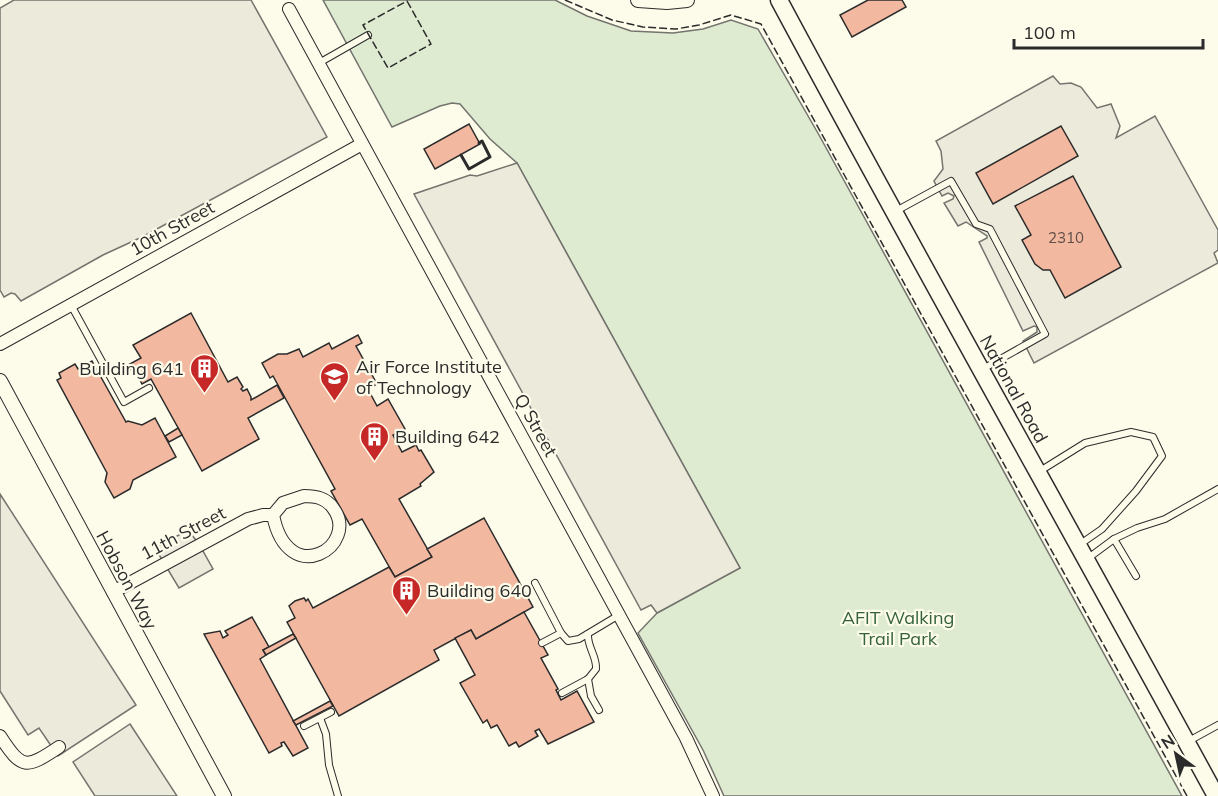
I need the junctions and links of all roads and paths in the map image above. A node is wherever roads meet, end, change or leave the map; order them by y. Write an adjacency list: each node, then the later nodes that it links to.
1 (638, 0): 2 (street)
2 (687, 0)
3 (780, 0): 8 (main road, National Road)
4 (289, 9): 6 (street, Q Street)
5 (368, 35): 6 (lane)
6 (318, 64): 7 (street, Q Street)
7 (362, 144): 9 (street, 10th Street); 22 (street, Q Street)
8 (893, 213): 11 (main road, National Road); 11 (lane)
9 (70, 305): 10 (street, 10th Street); 13 (lane)
10 (0, 344)
11 (981, 371): 14 (main road, National Road)
12 (0, 381): 21 (street, Hobson Way)
13 (148, 388)
14 (1037, 472): 18 (main road, National Road); 18 (lane)
15 (1218, 489): 17 (lane)
16 (273, 515): 16 (street); 21 (street, 11th Street)
17 (1114, 539): 18 (lane); 19 (lane)
18 (1082, 552): 36 (main road, National Road)
19 (1136, 576)
20 (535, 583): 23 (lane)
21 (112, 592): 38 (street, Hobson Way)
22 (619, 615): 24 (lane); 40 (street, Q Street)
23 (561, 633): 24 (lane); 25 (lane)
24 (588, 634): 26 (lane)
25 (542, 643)
26 (588, 679): 27 (lane); 28 (lane)
27 (562, 693)
28 (594, 702): 29 (lane); 30 (lane)
29 (586, 707)
30 (598, 710)
31 (331, 712): 32 (lane)
32 (320, 718): 34 (lane); 39 (lane)
33 (1218, 725): 36 (lane)
34 (304, 726)
35 (0, 736): 37 (street)
36 (1186, 742): 41 (main road, National Road)
37 (59, 747)
38 (224, 796)
39 (338, 796)
40 (713, 796)
41 (1216, 796)

